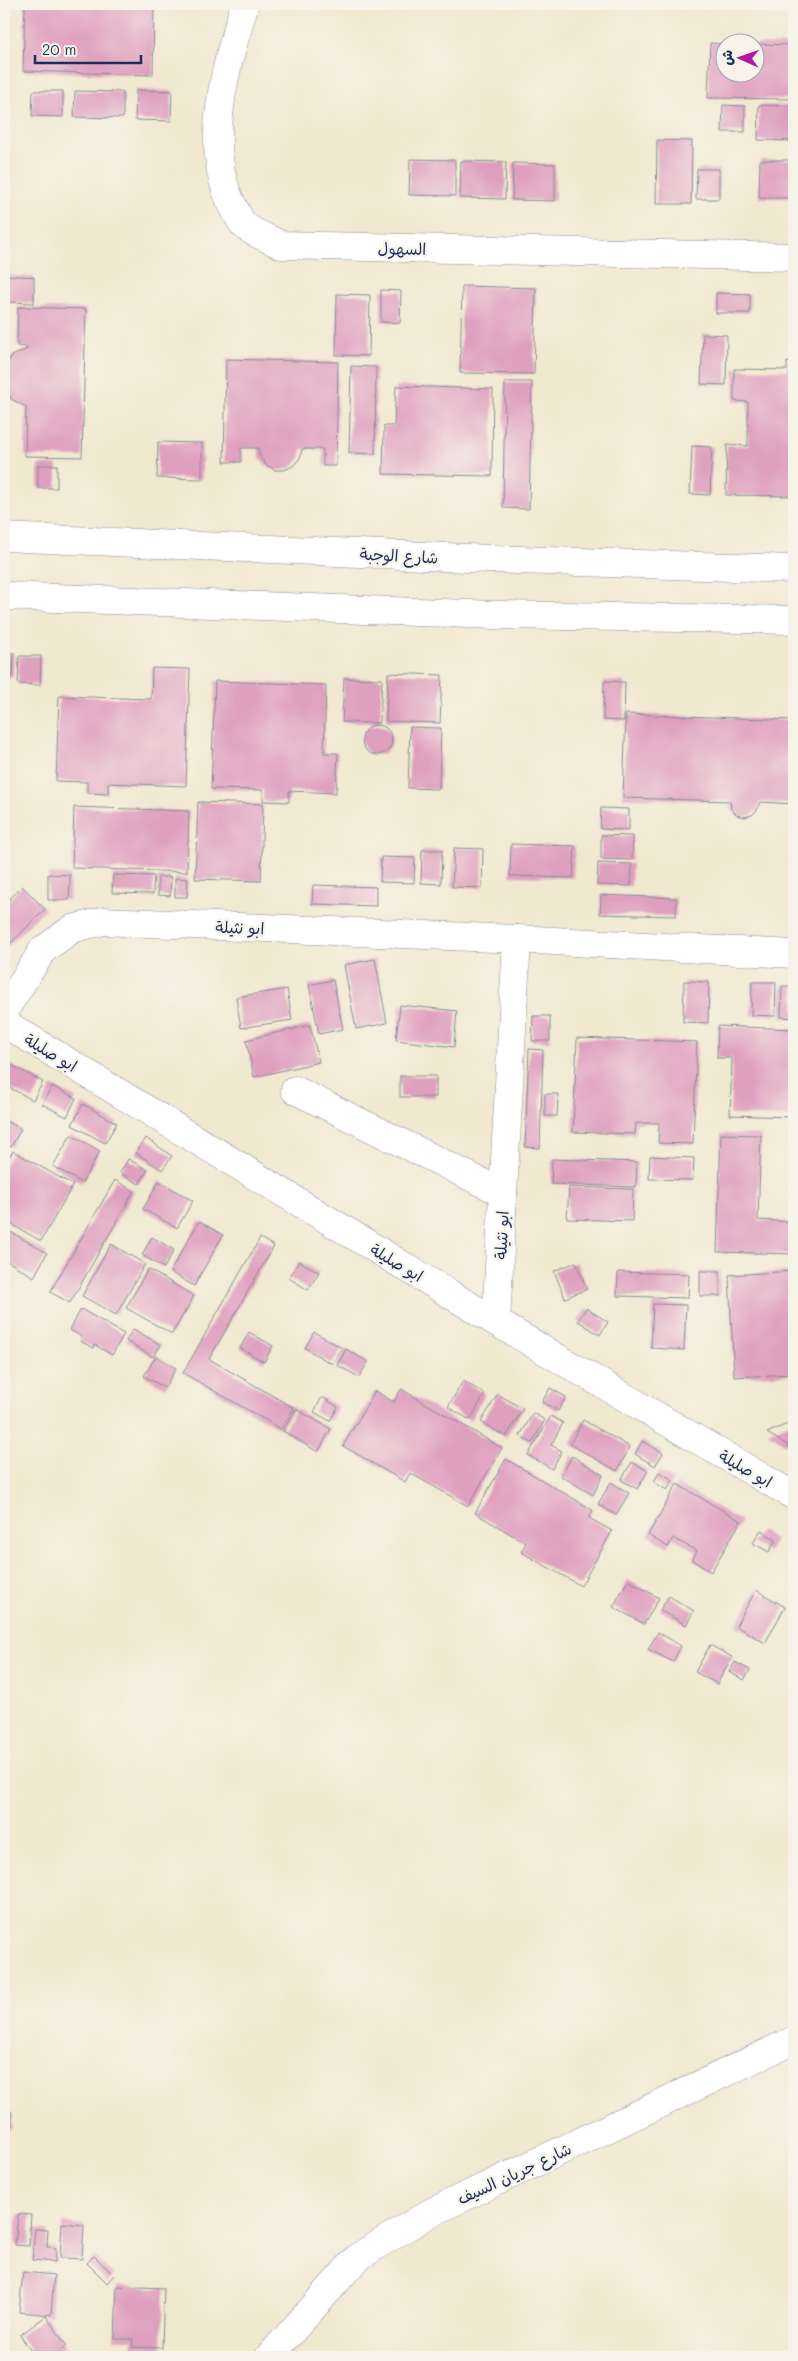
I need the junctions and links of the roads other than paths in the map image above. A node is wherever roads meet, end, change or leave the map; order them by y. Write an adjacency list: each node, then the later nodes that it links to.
1 (245, 4): 2 (street, السهول)
2 (794, 257)
3 (4, 537): 4 (street, شارع الوجبة)
4 (794, 569)
5 (4, 596): 6 (street)
6 (794, 620)
7 (517, 938): 8 (street, ابو نثيلة); 9 (street, ابو نثيلة); 12 (street, ابو نثيلة)
8 (794, 954)
9 (4, 1011)
10 (4, 1023): 13 (street, ابو صليلة)
11 (295, 1090): 12 (street)
12 (503, 1193): 13 (street, ابو نثيلة)
13 (496, 1322): 14 (street, ابو صليلة)
14 (794, 1496)
15 (794, 2040): 16 (street, شارع جريان السيف)
16 (269, 2357)

